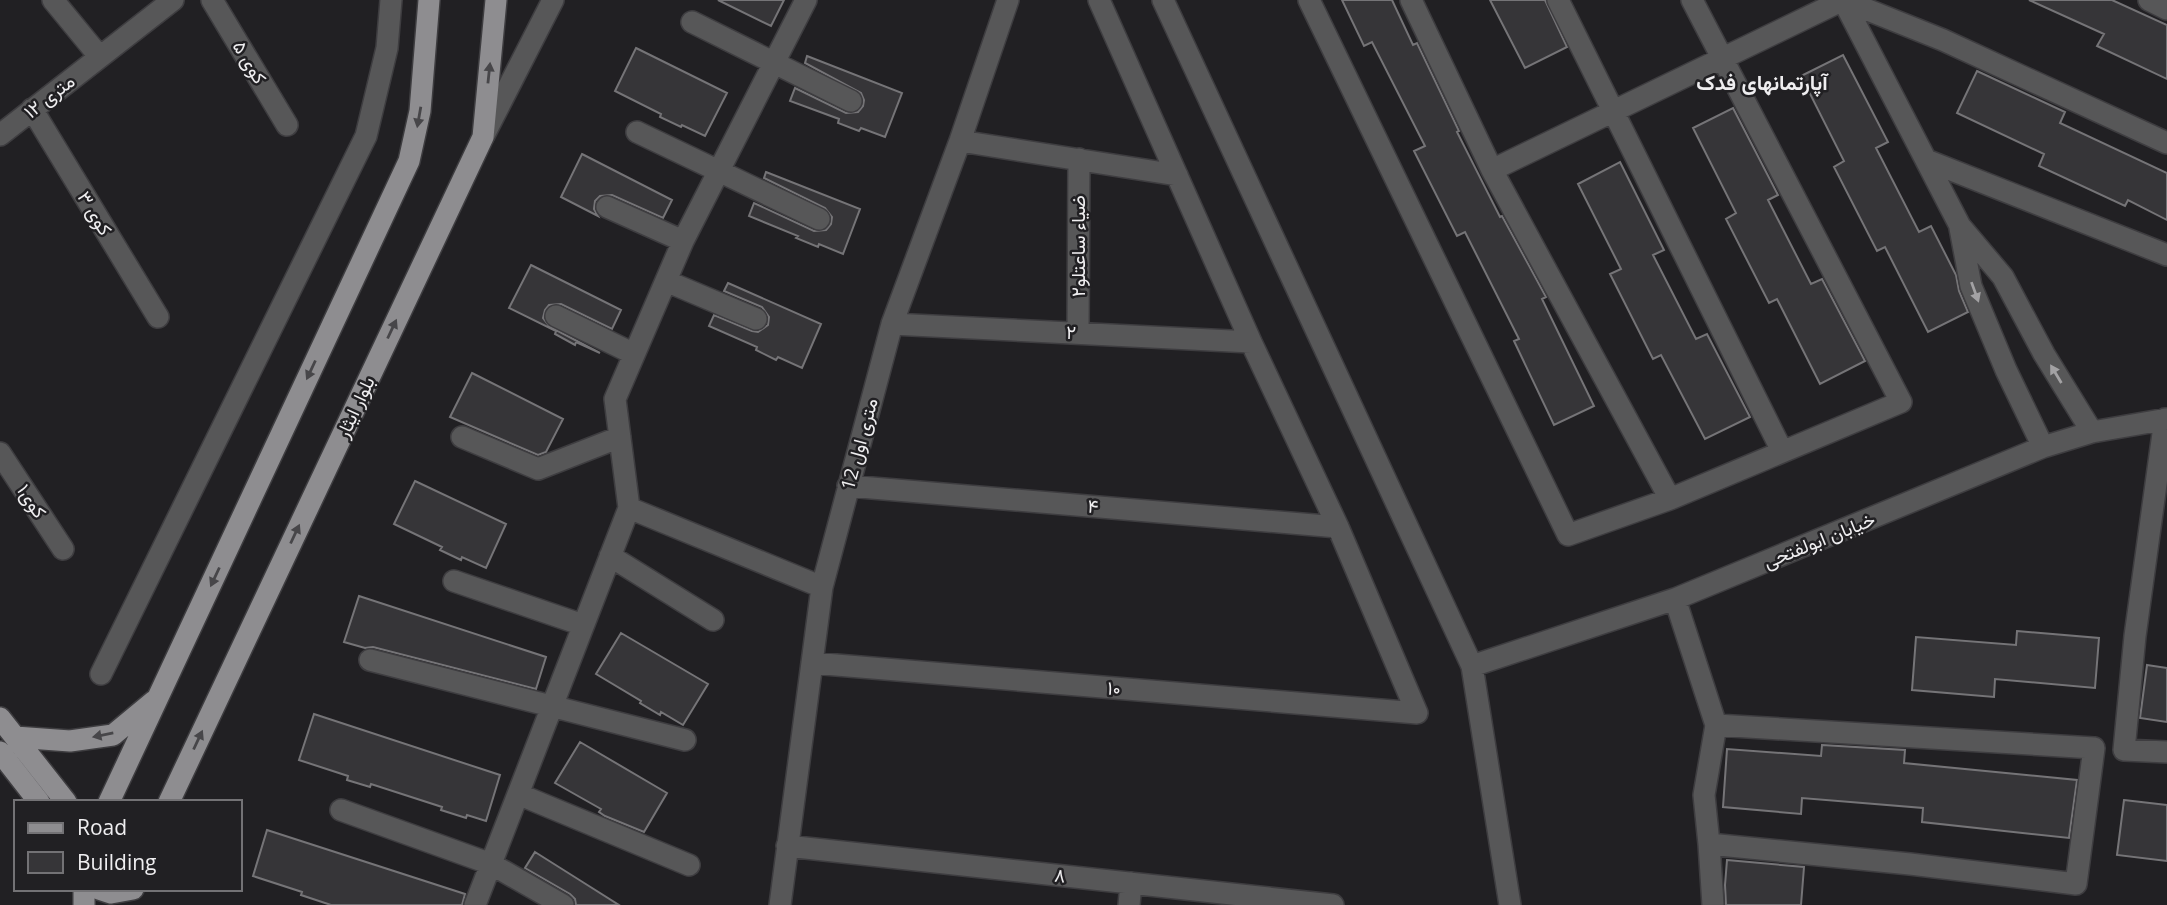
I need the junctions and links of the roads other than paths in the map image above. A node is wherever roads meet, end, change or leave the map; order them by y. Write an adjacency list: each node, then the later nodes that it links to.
1 (53, 0): 20 (street)
2 (173, 0): 20 (street, ۱۲ متری)
3 (212, 0): 26 (street, کوی ۵)
4 (391, 0): 71 (street)
5 (429, 0): 72 (main road, one-way to 72)
6 (496, 0): 29 (main road, بلوار ایثار, one-way to 6)
7 (553, 0): 29 (street)
8 (806, 0): 22 (street)
9 (1008, 0): 30 (street, 12 متری اول)
10 (1099, 0): 36 (street)
11 (1163, 0): 70 (street)
12 (1309, 0): 58 (street)
13 (1411, 0): 34 (street)
14 (1558, 0): 25 (street)
15 (1692, 0): 21 (street)
16 (1843, 0): 21 (street); 31 (street); 33 (street)
17 (2149, 0): 18 (street)
18 (2167, 9)
19 (692, 22): 22 (street)
20 (99, 57): 24 (street, ۱۲ متری)
21 (1722, 60): 25 (street); 55 (street)
22 (774, 64): 23 (street); 35 (street)
23 (851, 102)
24 (32, 109): 28 (street, ۱۲ متری); 44 (street, کوی ۳)
25 (1612, 112): 34 (street); 55 (street)
26 (287, 125)
27 (637, 132): 35 (street)
28 (0, 135)
29 (483, 137): 83 (main road, بلوار ایثار, one-way to 29)
30 (960, 141): 32 (street); 46 (street, 12 متری اول)
31 (2167, 144)
32 (1079, 159): 36 (street); 47 (street, ضیاء ساعتلو۲)
33 (1926, 160): 39 (street); 41 (street)
34 (1492, 170): 58 (street)
35 (719, 171): 38 (street); 40 (street)
36 (1177, 175): 48 (street)
37 (607, 207): 40 (street)
38 (819, 219)
39 (1960, 226): 51 (street, one-way to 39); 54 (street, one-way to 54)
40 (683, 241): 42 (street)
41 (2167, 255)
42 (666, 281): 45 (street); 49 (street)
43 (556, 316): 49 (street)
44 (158, 317)
45 (756, 319)
46 (892, 324): 47 (street, ۲); 57 (street, 12 متری اول)
47 (1078, 333): 48 (street, ۲)
48 (1251, 342): 60 (street)
49 (634, 354): 52 (street)
50 (2166, 419): 51 (street, خیابان ابولفتحی); 78 (street)
51 (2092, 432): 54 (street, خیابان ابولفتحی)
52 (620, 436): 53 (street); 59 (street)
53 (462, 437)
54 (2043, 447): 65 (street, خیابان ابولفتحی)
55 (1782, 451): 58 (street)
56 (0, 453): 61 (street, کوی۱)
57 (848, 486): 60 (street, ۴); 64 (street, 12 متری اول)
58 (1670, 499)
59 (629, 508): 62 (street); 64 (street)
60 (1338, 527): 69 (street, ۱۰)
61 (63, 549)
62 (610, 556): 66 (street); 67 (street)
63 (454, 582): 67 (street)
64 (822, 587): 69 (street, 12 متری اول)
65 (1675, 599): 70 (street, خیابان ابولفتحی); 75 (street)
66 (713, 620)
67 (583, 625): 73 (street)
68 (370, 660): 73 (street)
69 (811, 663): 86 (street, 12 متری اول)
70 (1472, 666): 97 (street)
71 (101, 674)
72 (158, 698): 77 (main road, one-way to 77); 82 (main road)
73 (552, 706): 76 (street); 79 (street)
74 (0, 718): 77 (main road)
75 (1716, 725): 85 (street); 85 (street)
76 (685, 740)
77 (5, 750): 80 (main road); 81 (main road)
78 (2167, 752)
79 (518, 794): 87 (street); 88 (street)
80 (38, 800)
81 (64, 800)
82 (110, 800)
83 (170, 800)
84 (341, 810): 87 (street)
85 (1709, 844): 98 (street)
86 (787, 846): 89 (street, ۸); 94 (street, 12 متری اول)
87 (491, 864): 92 (street); 93 (street)
88 (689, 865)
89 (1131, 883): 95 (street); 96 (street, ۸)
90 (105, 891): 91 (main road)
91 (131, 895)
92 (475, 905)
93 (563, 905)
94 (780, 905)
95 (1129, 905)
96 (1333, 905)
97 (1510, 905)
98 (1713, 905)

